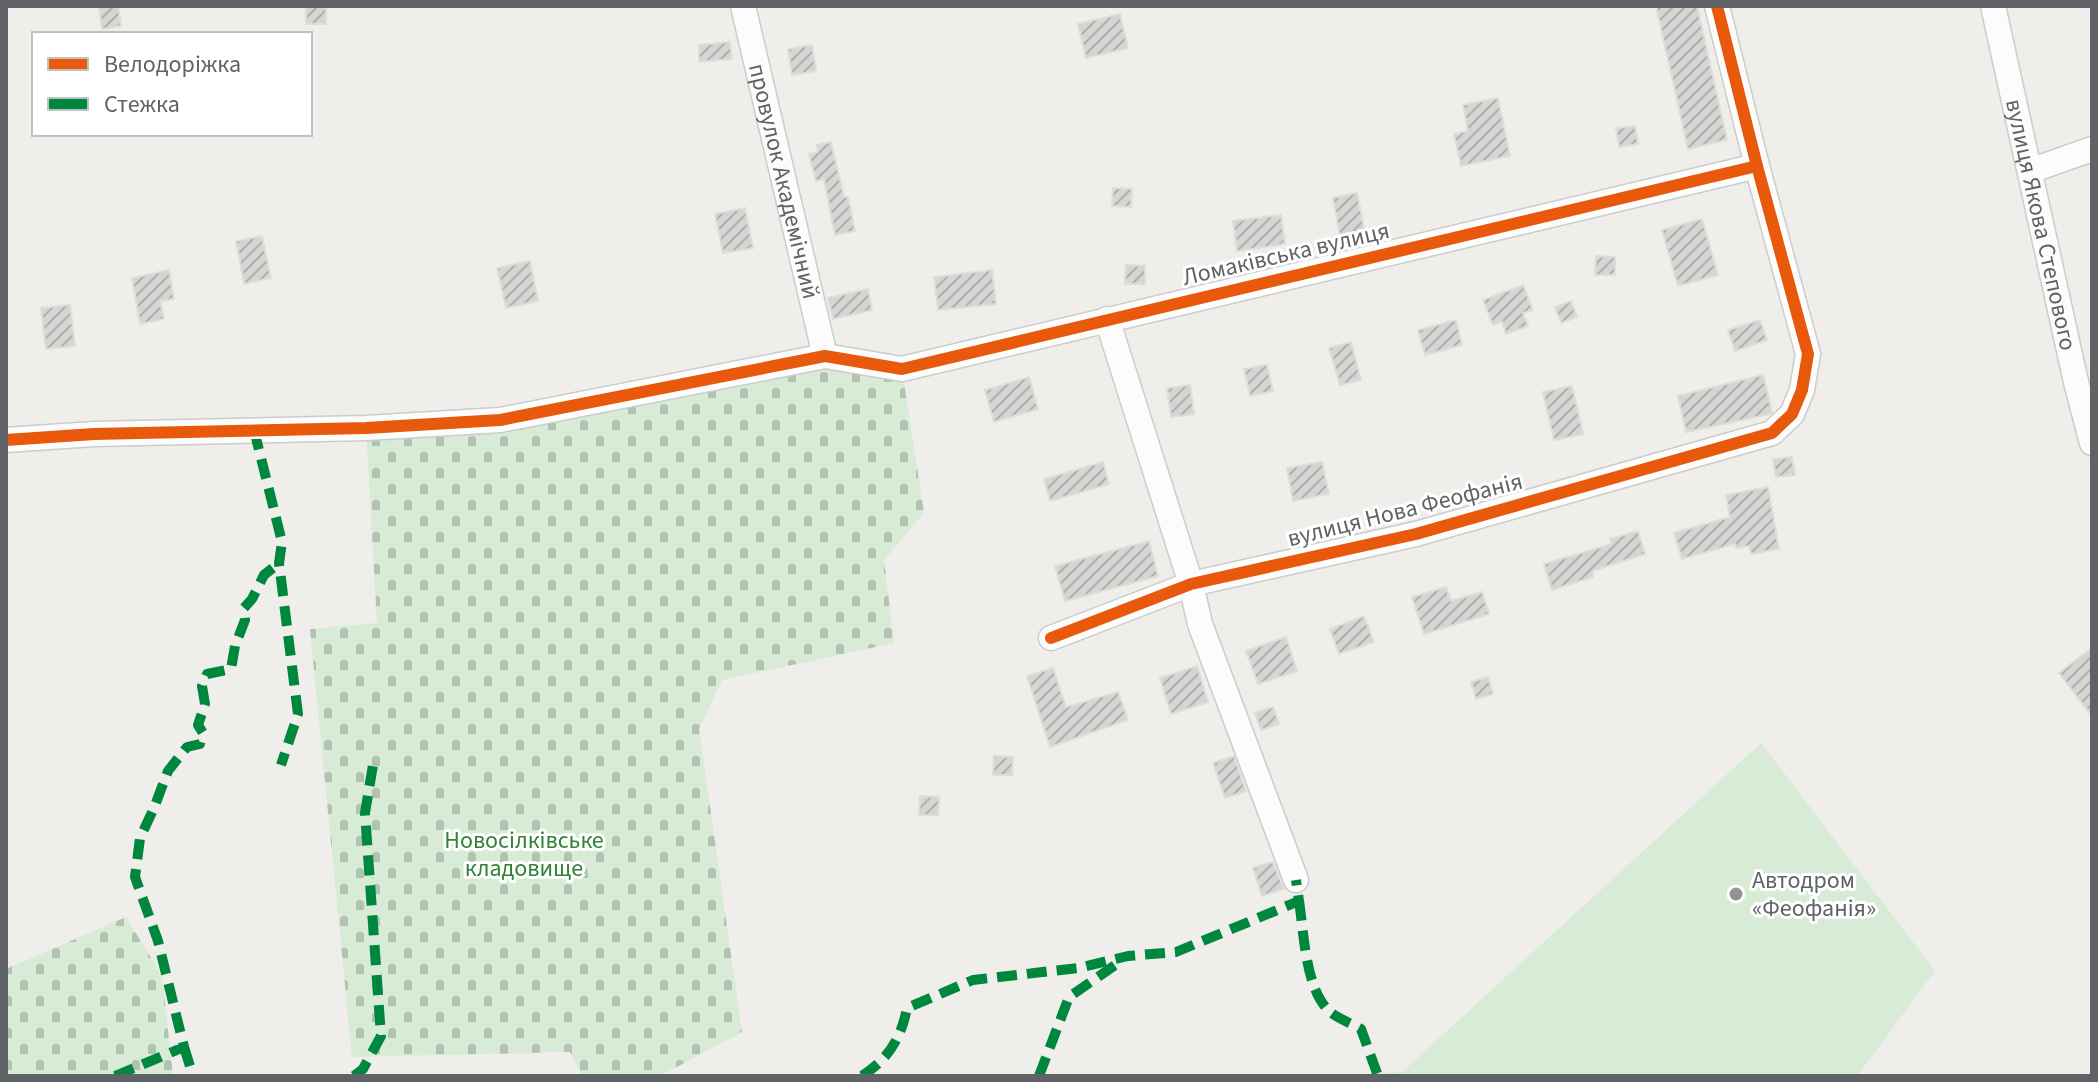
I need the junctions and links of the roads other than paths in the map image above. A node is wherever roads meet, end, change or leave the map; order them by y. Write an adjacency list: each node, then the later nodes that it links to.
1 (743, 6): 8 (street, провулок Академічний)
2 (1717, 6): 5 (street)
3 (1993, 6): 6 (street, вулиця Якова Степового)
4 (2092, 149): 6 (street)
5 (1757, 166): 7 (street, Ломаківська вулиця); 11 (street, вулиця Нова Феофанія)
6 (2030, 171): 10 (street, вулиця Якова Степового)
7 (1107, 319): 8 (street, Ломаківська вулиця); 11 (street)
8 (825, 356): 9 (street)
9 (6, 440)
10 (2092, 443)
11 (1191, 584): 12 (street, вулиця Нова Феофанія); 13 (street)
12 (1051, 638)
13 (1296, 880)

